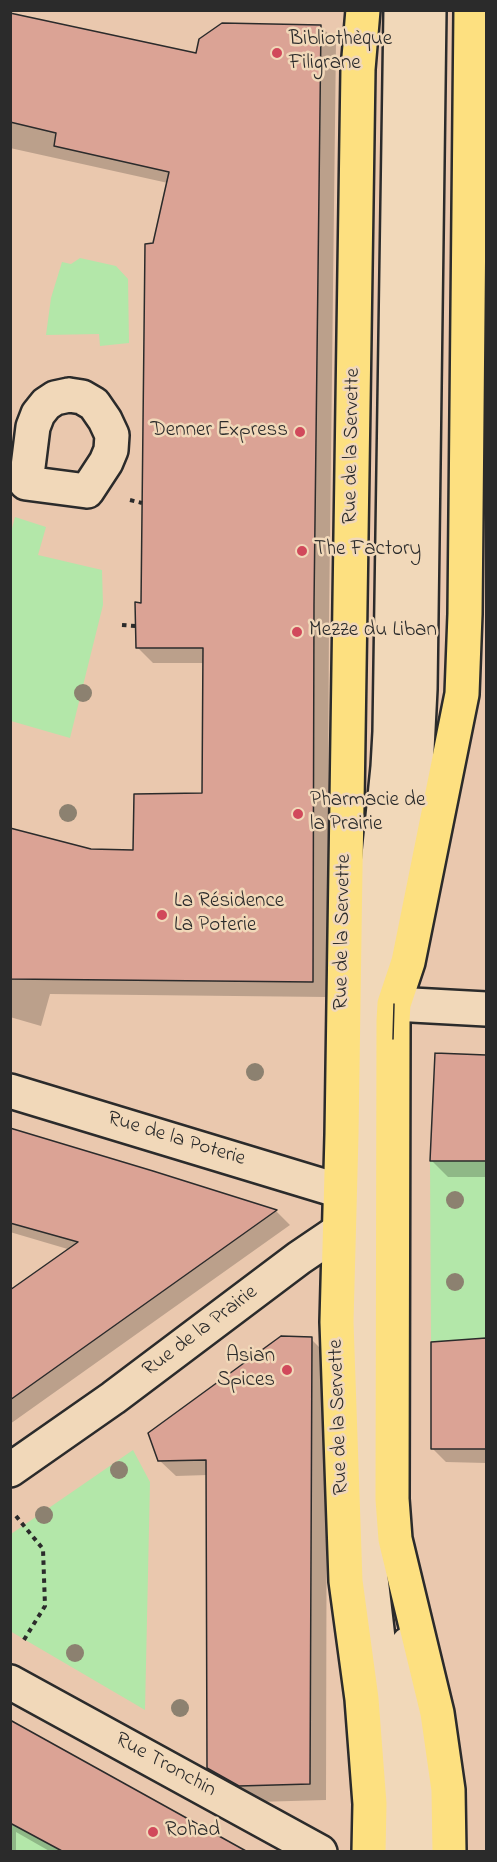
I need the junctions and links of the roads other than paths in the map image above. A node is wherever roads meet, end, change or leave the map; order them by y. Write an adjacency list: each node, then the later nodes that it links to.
1 (363, 10): 8 (main road, Rue de la Servette)
2 (400, 10): 10 (street)
3 (429, 10): 5 (street)
4 (471, 10): 5 (main road)
5 (394, 1004): 6 (street); 9 (main road)
6 (486, 1009)
7 (10, 1091): 8 (street, Rue de la Poterie)
8 (340, 1191): 10 (main road, Rue de la Servette)
9 (392, 1195): 10 (street, Rue de la Prairie); 12 (main road)
10 (351, 1222): 11 (street, Rue de la Prairie); 15 (main road, Rue de la Servette); 16 (street)
11 (10, 1470)
12 (395, 1539): 17 (street); 18 (main road)
13 (10, 1682): 14 (street, Rue Tronchin)
14 (320, 1851)
15 (369, 1851)
16 (394, 1851)
17 (422, 1851)
18 (449, 1851)

